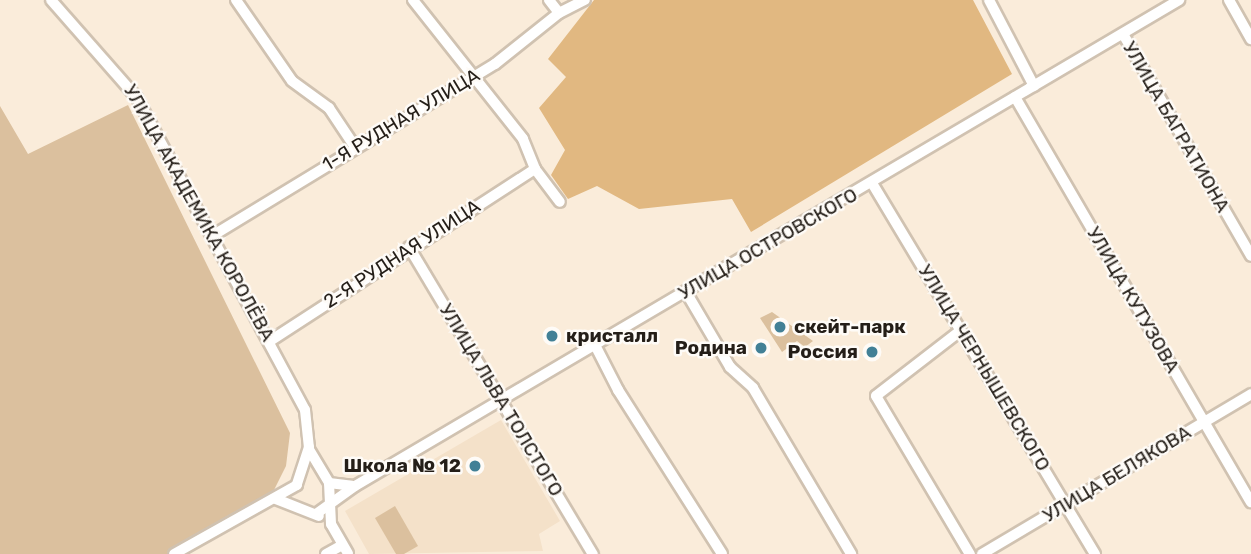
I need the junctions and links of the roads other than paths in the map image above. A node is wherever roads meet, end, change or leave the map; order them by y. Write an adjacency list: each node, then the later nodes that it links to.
1 (51, 0): 19 (street, УЛИЦА АКАДЕМИКА КОРОЛЁВА)
2 (236, 0): 15 (street)
3 (413, 0): 12 (street)
4 (549, 0): 9 (street)
5 (585, 0): 9 (street, 1-Я РУДНАЯ УЛИЦА)
6 (989, 0): 13 (street)
7 (1180, 0): 10 (street, УЛИЦА ОСТРОВСКОГО)
8 (1229, 0): 11 (street)
9 (559, 13): 12 (street, 1-Я РУДНАЯ УЛИЦА)
10 (1123, 34): 13 (street, УЛИЦА ОСТРОВСКОГО); 21 (street, УЛИЦА БАГРАТИОНА)
11 (1251, 39)
12 (475, 76): 15 (street, 1-Я РУДНАЯ УЛИЦА); 16 (street)
13 (1034, 86): 14 (street, УЛИЦА ОСТРОВСКОГО)
14 (1016, 97): 17 (street, УЛИЦА ОСТРОВСКОГО); 28 (street, УЛИЦА КУТУЗОВА)
15 (355, 147): 19 (street, 1-Я РУДНАЯ УЛИЦА)
16 (535, 169): 18 (street); 20 (street, 2-Я РУДНАЯ УЛИЦА)
17 (872, 183): 22 (street, УЛИЦА ОСТРОВСКОГО); 23 (street, УЛИЦА ЧЕРНЫШЕВСКОГО)
18 (560, 201)
19 (212, 236): 24 (street, УЛИЦА АКАДЕМИКА КОРОЛЁВА)
20 (409, 247): 24 (street, 2-Я РУДНАЯ УЛИЦА); 27 (street, УЛИЦА ЛЬВА ТОЛСТОГО)
21 (1251, 256)
22 (686, 292): 25 (street, УЛИЦА ОСТРОВСКОГО); 45 (street)
23 (960, 331): 37 (street, УЛИЦА ЧЕРНЫШЕВСКОГО); 46 (street)
24 (270, 341): 29 (street, УЛИЦА АКАДЕМИКА КОРОЛЁВА)
25 (595, 345): 27 (street, УЛИЦА ОСТРОВСКОГО); 44 (street)
26 (1251, 394): 28 (street, УЛИЦА БЕЛЯКОВА)
27 (503, 399): 32 (street, УЛИЦА ОСТРОВСКОГО); 43 (street, УЛИЦА ЛЬВА ТОЛСТОГО)
28 (1203, 422): 34 (street, УЛИЦА КУТУЗОВА); 37 (street, УЛИЦА БЕЛЯКОВА)
29 (309, 447): 30 (street); 31 (street)
30 (325, 480): 31 (street); 32 (street); 35 (street)
31 (300, 481): 33 (street); 36 (street)
32 (355, 486): 35 (street, УЛИЦА ОСТРОВСКОГО)
33 (276, 499): 36 (street); 41 (street)
34 (1251, 502)
35 (331, 503): 38 (street); 39 (street)
36 (296, 505): 38 (street)
37 (1066, 505): 47 (street, УЛИЦА БЕЛЯКОВА); 48 (street, УЛИЦА ЧЕРНЫШЕВСКОГО)
38 (316, 514): 39 (street)
39 (331, 524): 40 (street)
40 (345, 550): 42 (street)
41 (174, 554)
42 (326, 554)
43 (593, 554)
44 (722, 554)
45 (851, 554)
46 (970, 554)
47 (982, 554)
48 (1095, 554)

